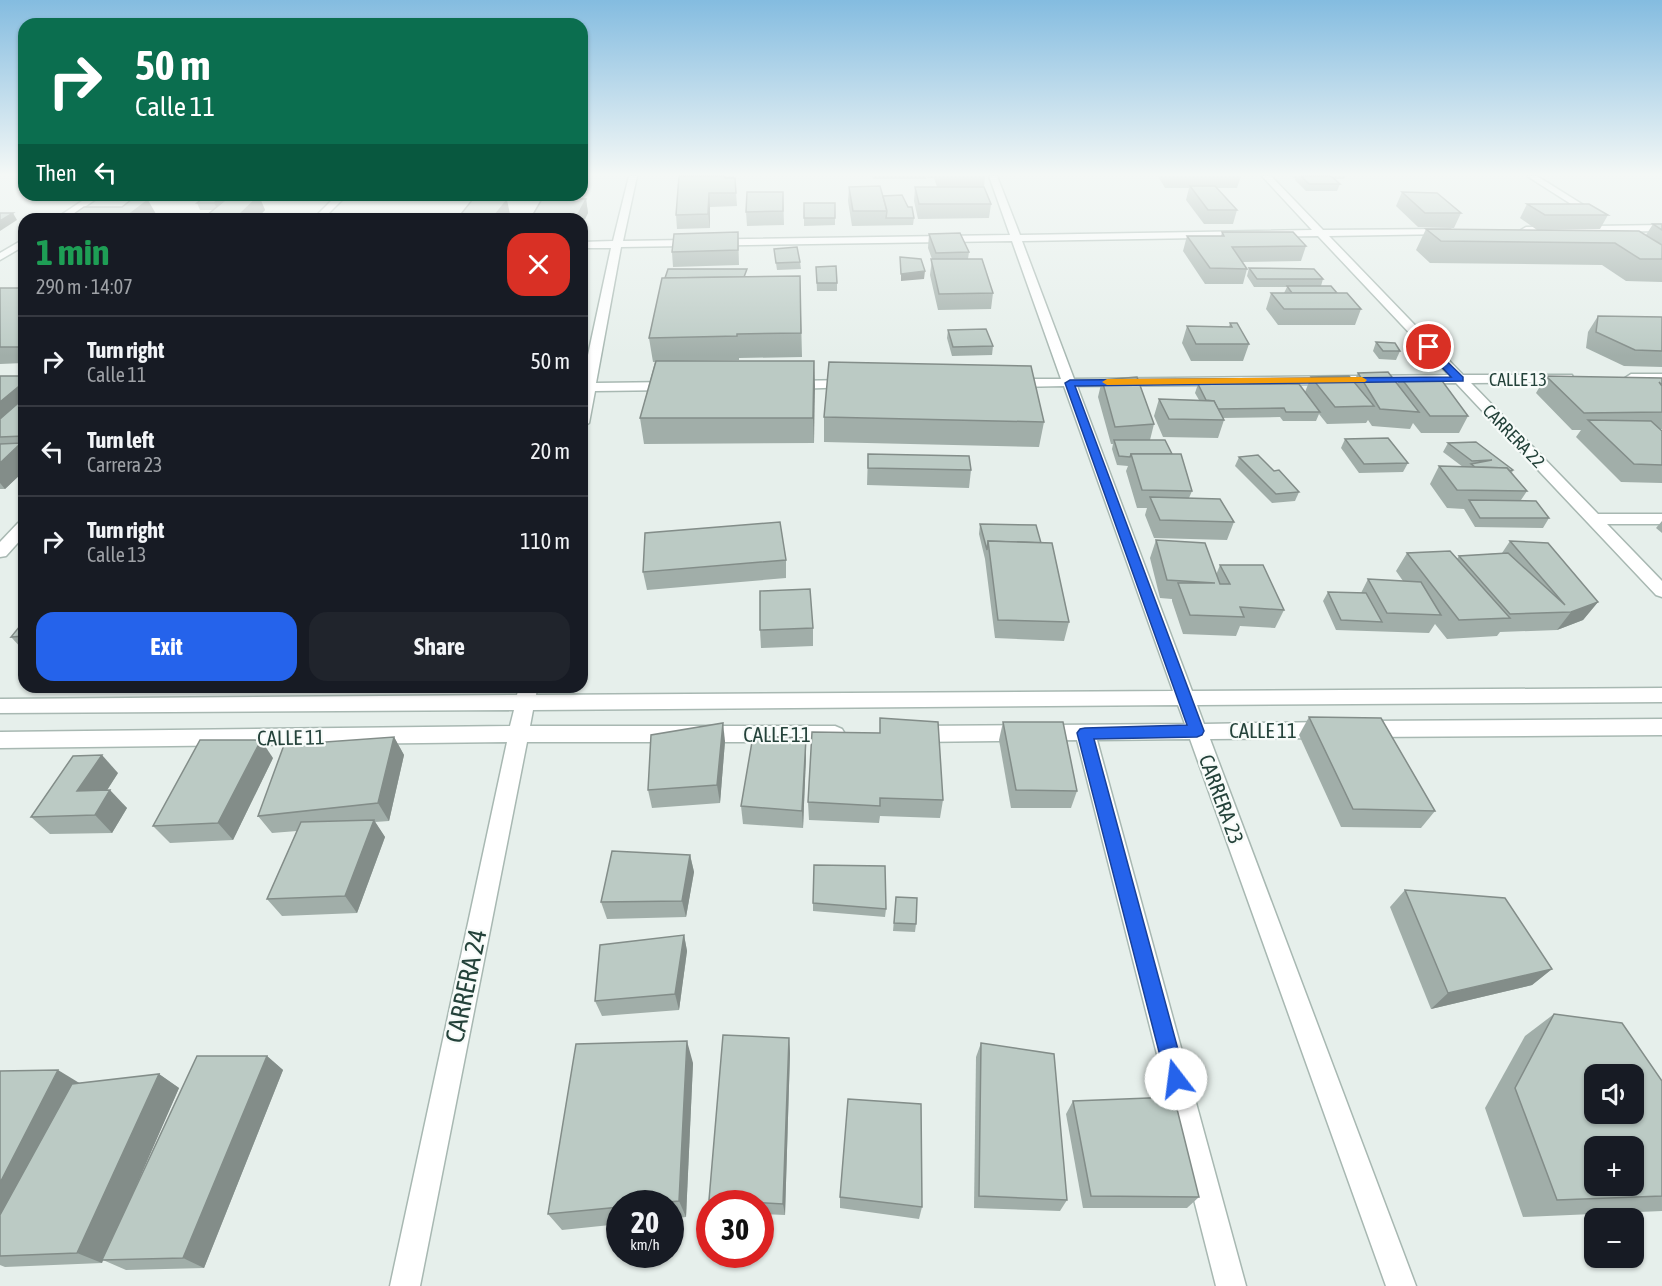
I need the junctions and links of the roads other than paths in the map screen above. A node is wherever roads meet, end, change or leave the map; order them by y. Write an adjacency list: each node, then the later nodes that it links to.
1 (619, 236): 7 (street)
2 (1138, 236): 5 (street)
3 (1325, 236): 16 (street, CARRERA 22)
4 (1628, 236): 6 (street)
5 (1016, 238): 7 (street); 18 (street, CARRERA 23)
6 (1635, 240)
7 (617, 244): 8 (street); 12 (street)
8 (588, 245)
9 (18, 246): 11 (street)
10 (18, 254): 11 (street)
11 (2, 255)
12 (588, 378)
13 (1579, 378): 16 (street, CALLE 13)
14 (1614, 378): 15 (street)
15 (1662, 378)
16 (1459, 379): 18 (street, CALLE 13); 23 (street, CARRERA 22)
17 (998, 383): 18 (street, CALLE 13)
18 (1070, 383): 30 (street, CARRERA 23)
19 (866, 384): 20 (street)
20 (782, 385)
21 (686, 386): 22 (street)
22 (588, 387)
23 (1592, 519): 24 (street); 27 (street, CARRERA 22)
24 (1662, 519)
25 (18, 532): 26 (street)
26 (0, 552)
27 (1662, 591)
28 (526, 695): 30 (street, CALLE 11); 31 (street, CALLE 11); 35 (street, CARRERA 24)
29 (1662, 695): 30 (street, CALLE 11)
30 (1185, 698): 33 (street, CARRERA 23)
31 (0, 706)
32 (1662, 727): 33 (street, CALLE 11)
33 (1197, 731): 34 (street, CALLE 11); 41 (street, CARRERA 23)
34 (1085, 733): 37 (street, CALLE 11); 40 (street)
35 (518, 734): 36 (street, CALLE 11); 38 (street, CALLE 11); 39 (street, CARRERA 24)
36 (849, 734)
37 (896, 734)
38 (0, 740)
39 (405, 1286)
40 (1231, 1286)
41 (1401, 1286)

